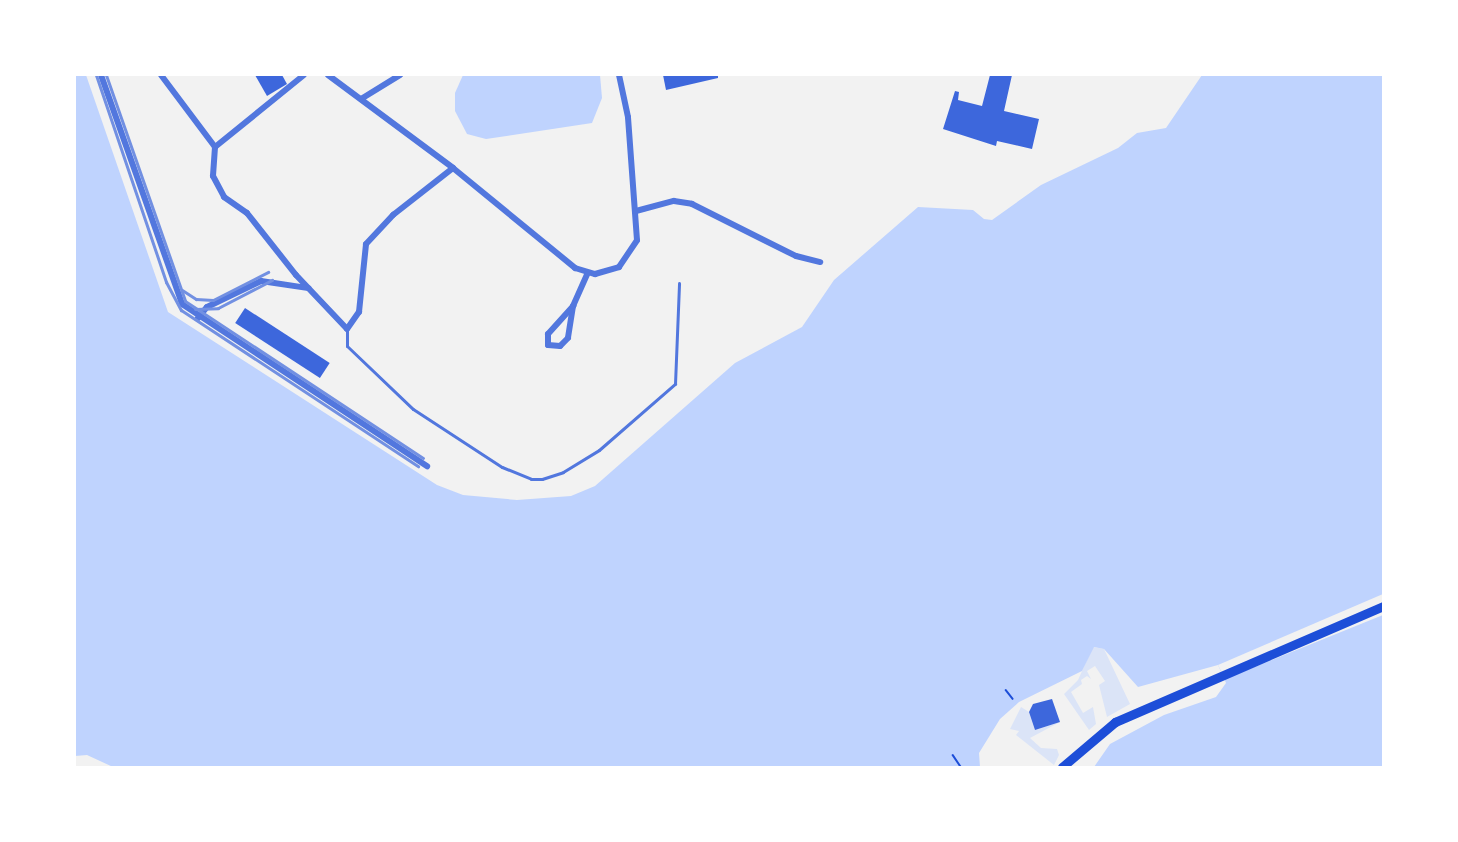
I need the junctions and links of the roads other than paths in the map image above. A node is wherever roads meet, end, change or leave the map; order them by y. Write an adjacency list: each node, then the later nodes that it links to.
1 (101, 75): 16 (street)
2 (160, 75): 8 (street)
3 (303, 75): 8 (street)
4 (328, 75): 7 (street)
5 (400, 75): 7 (street)
6 (619, 75): 10 (street)
7 (361, 99): 9 (street)
8 (215, 147): 14 (street)
9 (453, 168): 12 (street); 17 (street)
10 (636, 211): 11 (street); 12 (street)
11 (820, 261)
12 (587, 274): 15 (street)
13 (679, 283): 17 (lane)
14 (308, 288): 16 (street); 17 (street)
15 (573, 306): 15 (street)
16 (198, 318): 18 (street)
17 (347, 328)
18 (427, 466)
19 (1383, 606): 20 (main road)
20 (1062, 767)

